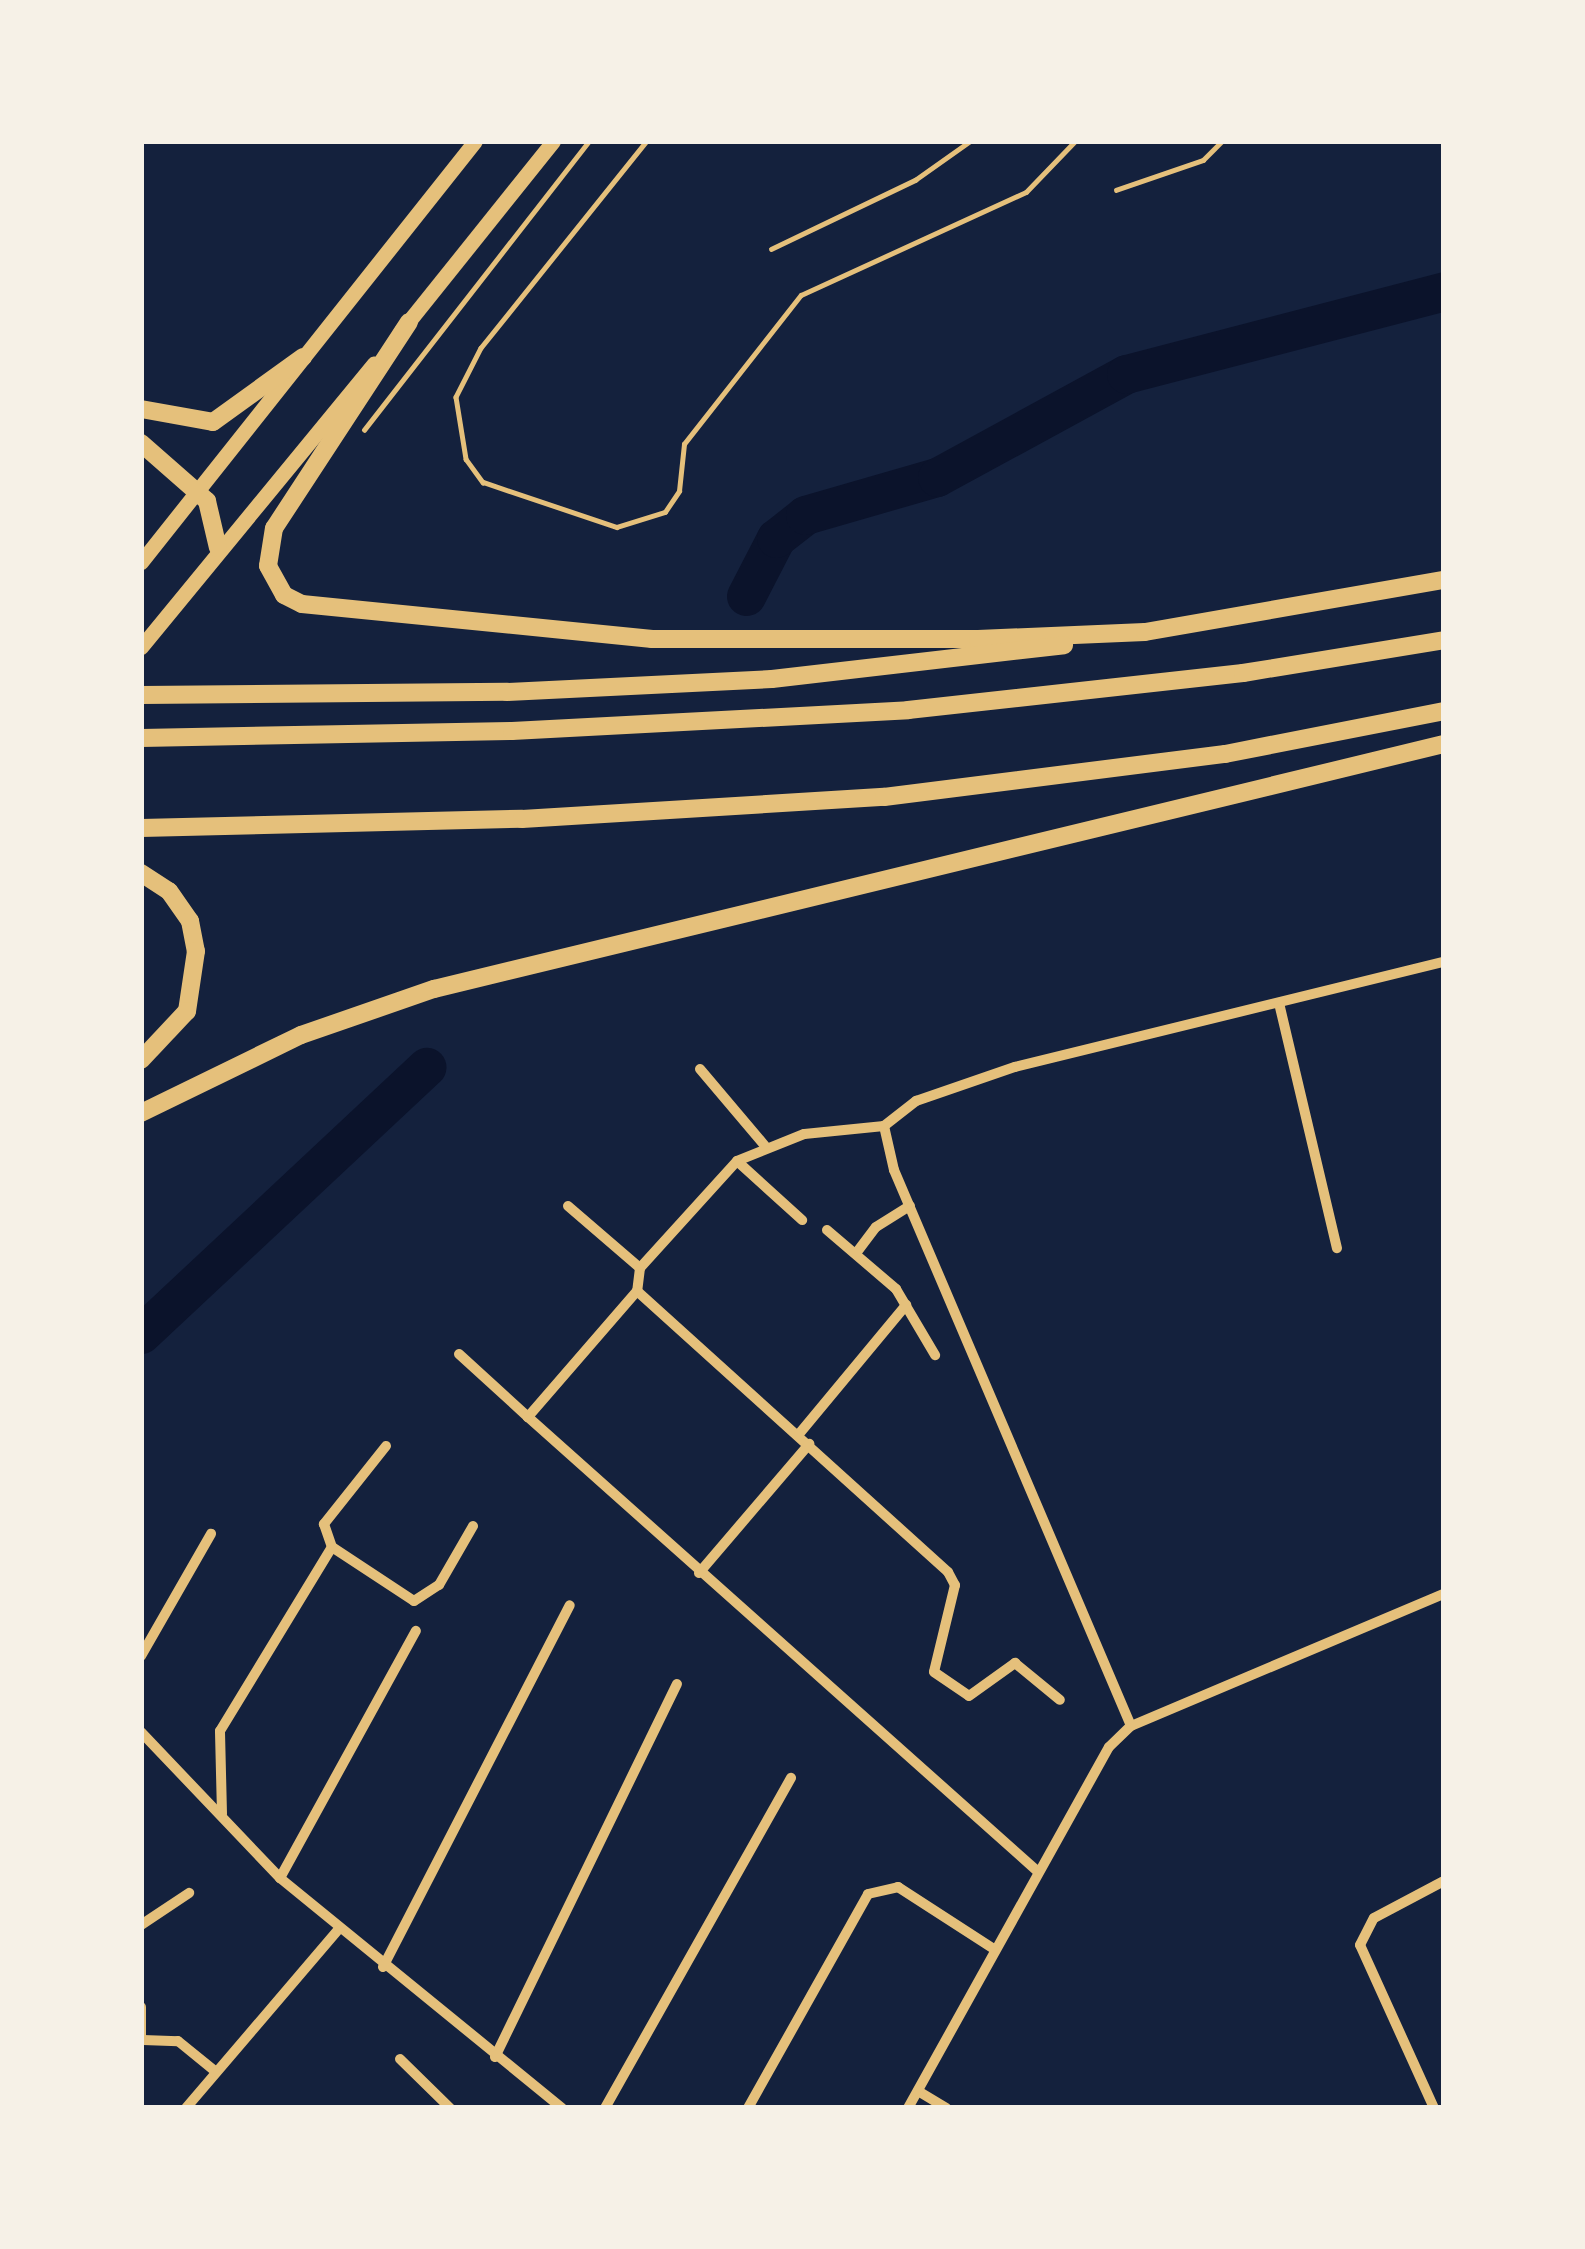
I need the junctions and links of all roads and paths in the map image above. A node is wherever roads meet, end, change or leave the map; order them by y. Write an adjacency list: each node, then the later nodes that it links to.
1 (475, 141): 11 (main road)
2 (553, 141): 10 (main road)
3 (589, 141): 13 (path)
4 (647, 141): 6 (lane)
5 (970, 141): 9 (lane)
6 (1075, 141)
7 (1222, 141): 8 (lane)
8 (1116, 190)
9 (771, 249)
10 (409, 322): 16 (main road); 19 (highway)
11 (303, 357): 12 (highway); 15 (main road)
12 (141, 409)
13 (356, 441)
14 (141, 442): 15 (highway)
15 (197, 490): 16 (highway); 17 (main road)
16 (218, 548): 21 (main road)
17 (141, 562)
18 (1444, 580): 19 (highway)
19 (1145, 632): 22 (highway)
20 (1444, 640): 24 (highway)
21 (141, 646)
22 (141, 694)
23 (1444, 711): 26 (highway)
24 (141, 738)
25 (1444, 744): 32 (highway)
26 (141, 828)
27 (141, 873): 30 (highway)
28 (1444, 962): 29 (street)
29 (1279, 1003): 33 (street); 40 (street)
30 (141, 1060)
31 (700, 1069): 34 (street)
32 (141, 1113)
33 (884, 1126): 34 (street); 37 (street)
34 (765, 1146): 35 (street)
35 (737, 1161): 38 (street); 42 (street)
36 (568, 1206): 42 (street)
37 (910, 1206): 41 (street); 61 (street)
38 (802, 1220)
39 (827, 1230): 41 (street)
40 (1337, 1249)
41 (857, 1252): 44 (street)
42 (640, 1268): 43 (street)
43 (637, 1291): 47 (street); 48 (street)
44 (906, 1305): 46 (street); 48 (street)
45 (458, 1354): 47 (street)
46 (935, 1355)
47 (528, 1417): 54 (street)
48 (799, 1434): 49 (street)
49 (809, 1444): 54 (street); 60 (street)
50 (386, 1446): 53 (street)
51 (473, 1526): 53 (street)
52 (211, 1534): 58 (street)
53 (332, 1547): 64 (street)
54 (699, 1573): 65 (street)
55 (1444, 1594): 61 (street)
56 (570, 1605): 72 (street)
57 (416, 1631): 66 (street)
58 (141, 1656)
59 (677, 1684): 75 (street)
60 (1060, 1700)
61 (1131, 1726): 65 (street)
62 (141, 1732): 64 (street)
63 (791, 1778): 82 (street)
64 (222, 1814): 66 (street)
65 (1036, 1870): 71 (street)
66 (280, 1878): 70 (street)
67 (1444, 1881): 86 (street)
68 (189, 1893): 69 (street)
69 (141, 1925)
70 (338, 1930): 72 (street); 77 (street)
71 (994, 1949): 78 (street); 83 (street)
72 (383, 1966): 75 (street)
73 (141, 2007): 74 (street)
74 (142, 2040): 77 (street)
75 (495, 2056): 81 (street)
76 (400, 2059): 80 (street)
77 (216, 2072): 79 (street)
78 (918, 2091): 84 (street); 85 (street)
79 (186, 2108)
80 (450, 2108)
81 (562, 2108)
82 (605, 2108)
83 (748, 2108)
84 (908, 2108)
85 (946, 2108)
86 (1434, 2108)

